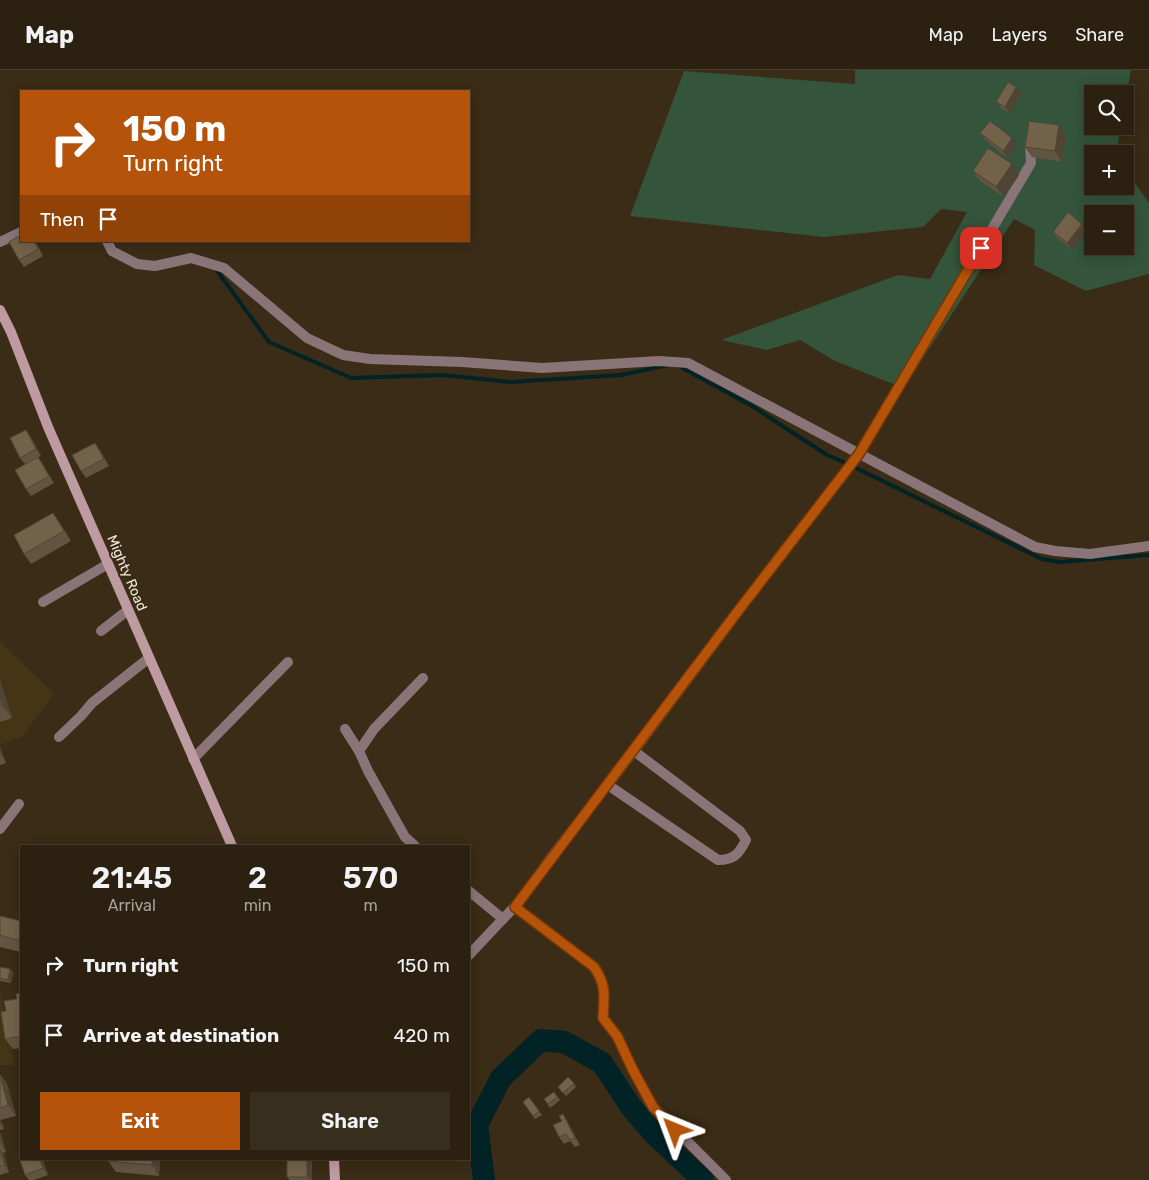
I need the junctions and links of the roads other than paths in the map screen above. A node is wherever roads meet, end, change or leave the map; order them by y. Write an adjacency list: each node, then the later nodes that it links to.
1 (1027, 139): 6 (street)
2 (20, 232): 3 (street)
3 (0, 242)
4 (108, 242): 6 (street)
5 (0, 310): 8 (street, Mighty Road)
6 (859, 454): 7 (street); 18 (street)
7 (1149, 546)
8 (108, 564): 9 (street); 10 (street, Mighty Road)
9 (43, 602)
10 (128, 610): 11 (street); 12 (street, Mighty Road)
11 (101, 631)
12 (149, 658): 16 (street); 19 (street, Mighty Road)
13 (288, 662): 19 (street)
14 (423, 678): 17 (street)
15 (345, 729): 17 (street)
16 (59, 737)
17 (359, 751): 24 (street)
18 (634, 751): 20 (street); 20 (street)
19 (193, 760): 23 (street, Mighty Road)
20 (608, 785): 26 (street)
21 (19, 804): 22 (street)
22 (0, 829)
23 (232, 845)
24 (414, 845)
25 (470, 892): 27 (street)
26 (515, 907): 27 (street); 31 (street)
27 (503, 919): 28 (street)
28 (470, 954)
29 (334, 1160): 30 (street)
30 (335, 1180)
31 (726, 1180)

